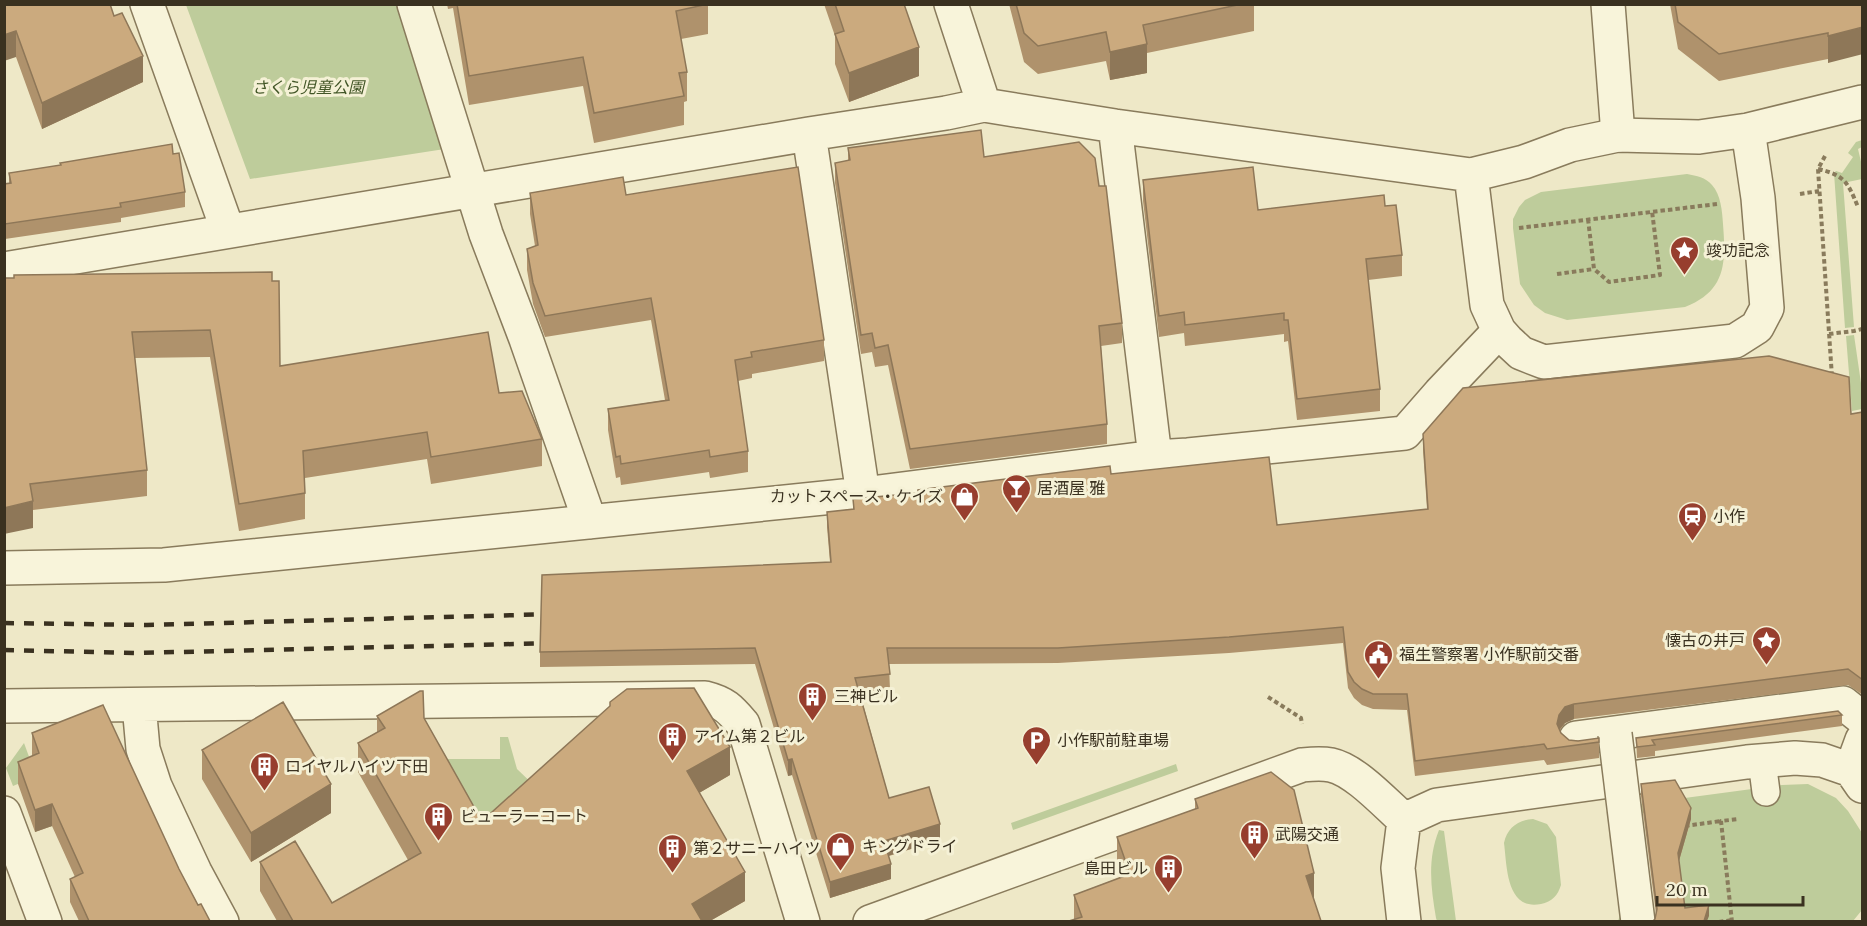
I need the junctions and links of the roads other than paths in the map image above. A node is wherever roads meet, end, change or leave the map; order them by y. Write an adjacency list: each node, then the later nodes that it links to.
1 (147, 4): 13 (street)
2 (414, 4): 12 (street)
3 (951, 4): 6 (street)
4 (1608, 4): 10 (street)
5 (1863, 102): 8 (street)
6 (984, 105): 7 (street); 9 (street)
7 (1115, 126): 11 (street); 16 (street)
8 (1748, 130): 10 (street); 15 (street)
9 (809, 134): 12 (street); 17 (street)
10 (1618, 135): 11 (street)
11 (1471, 175): 15 (street)
12 (474, 191): 13 (street); 18 (street)
13 (228, 231): 14 (street)
14 (4, 269)
15 (1499, 331): 16 (street)
16 (1155, 457): 17 (street)
17 (863, 494): 18 (street)
18 (590, 522): 19 (street)
19 (4, 568)
20 (140, 705): 21 (street); 28 (street); 29 (street)
21 (4, 706)
22 (1863, 718): 32 (street, bridge)
23 (1863, 740): 24 (street)
24 (1857, 778): 26 (street)
25 (4, 813): 27 (street)
26 (1404, 820): 30 (street); 31 (street)
27 (45, 921)
28 (222, 921)
29 (802, 921)
30 (870, 921)
31 (1404, 921)
32 (1638, 921)

